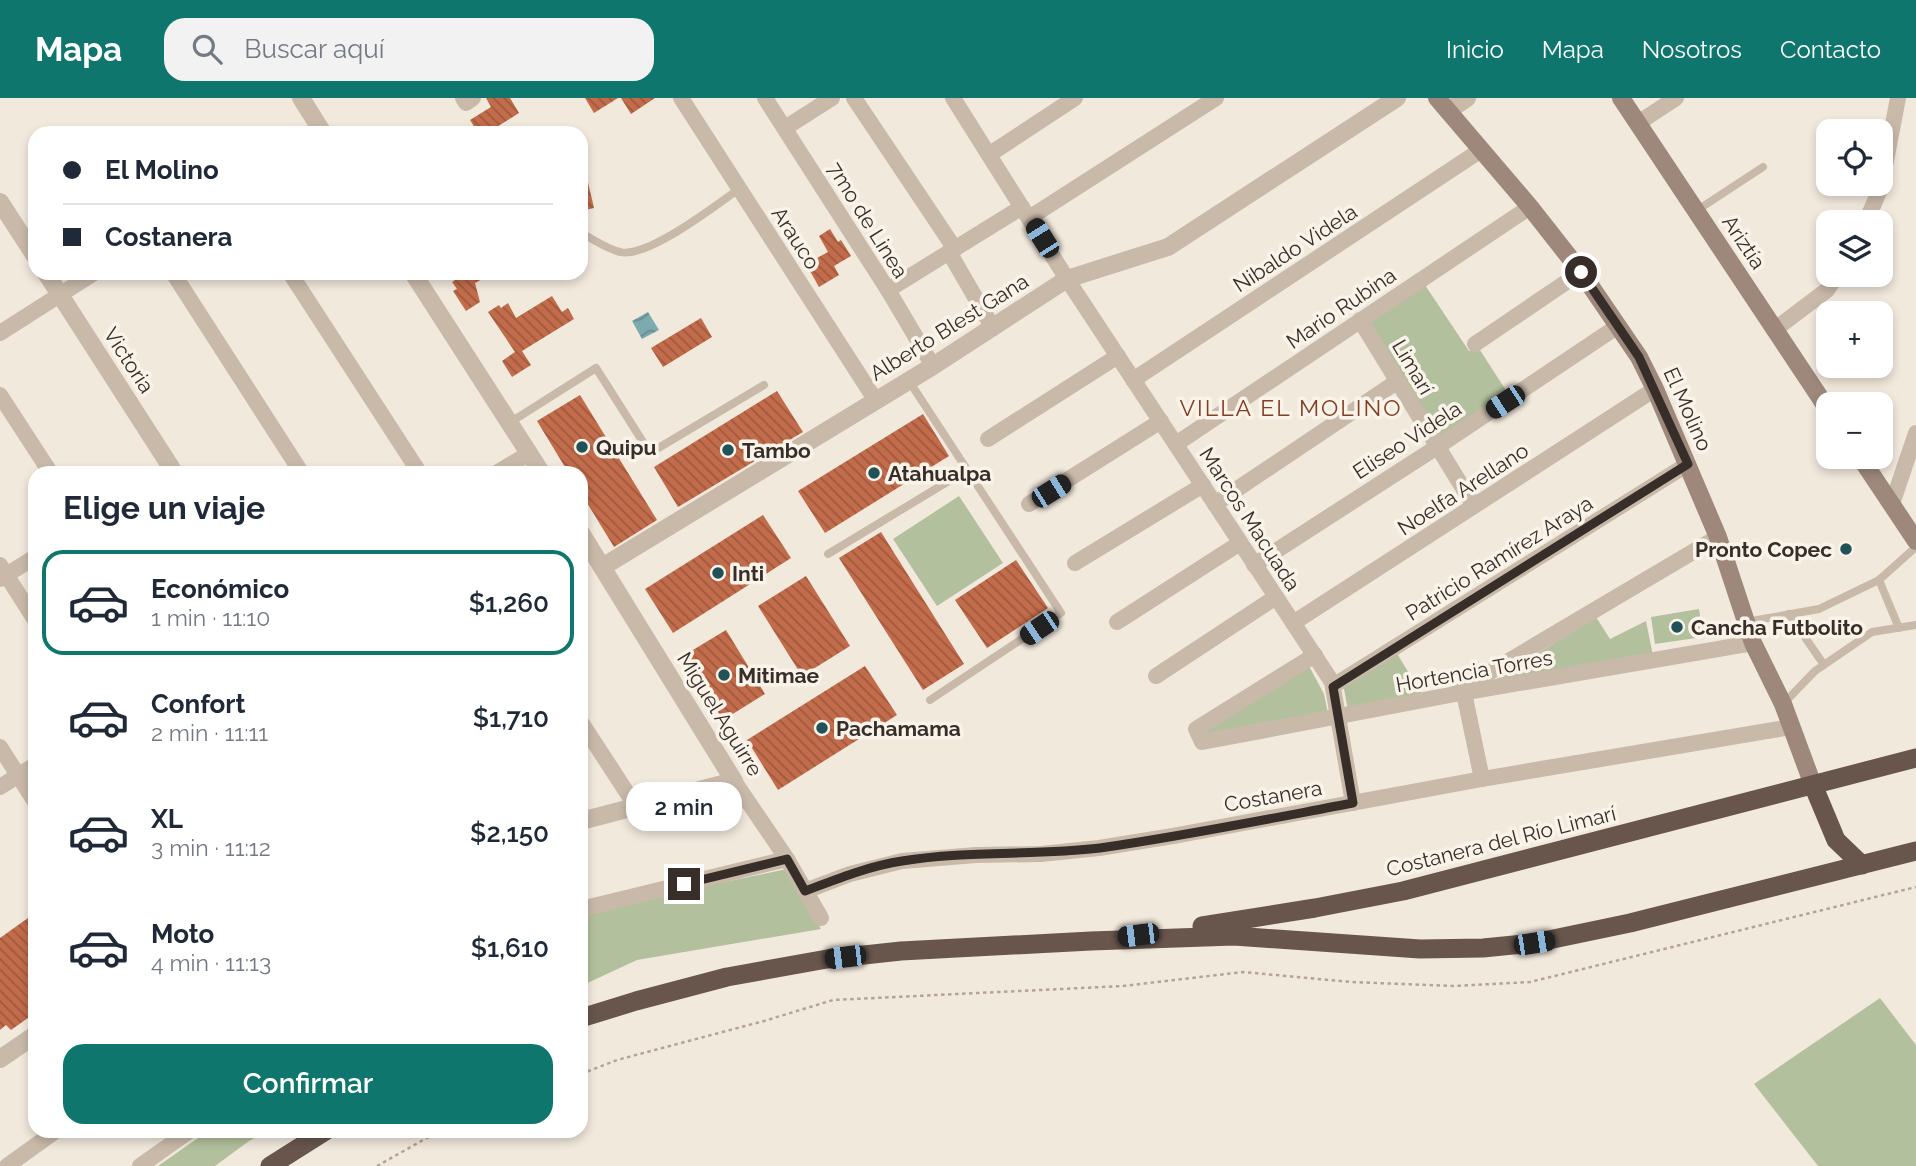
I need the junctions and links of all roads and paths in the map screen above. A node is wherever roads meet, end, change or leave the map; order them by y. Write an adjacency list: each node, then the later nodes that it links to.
1 (301, 98): 18 (street)
2 (463, 98): 3 (street)
3 (473, 98)
4 (681, 98): 23 (street, Arauco)
5 (765, 98): 19 (street, 7mo de Linea)
6 (832, 98): 19 (street)
7 (854, 98): 31 (street)
8 (953, 98): 21 (street, Marcos Macuada)
9 (1075, 98): 21 (street)
10 (1216, 98): 28 (street)
11 (1397, 98): 33 (street, Alberto Blest Gana)
12 (1467, 98): 16 (street)
13 (1621, 98): 17 (main road, Ariztía)
14 (1676, 98): 17 (street)
15 (1898, 98): 26 (street)
16 (1443, 104): 20 (main road, El Molino)
17 (1638, 124): 27 (main road, Ariztía)
18 (315, 126)
19 (785, 128): 40 (street, 7mo de Linea)
20 (1480, 150): 25 (main road, El Molino); 50 (street, Nibaldo Videla)
21 (990, 154): 28 (street, Marcos Macuada)
22 (1762, 167): 27 (lane)
23 (739, 189): 29 (lane); 57 (street, Arauco)
24 (1, 207): 30 (street)
25 (1530, 207): 32 (main road, El Molino); 42 (street, Mario Rubina)
26 (1871, 210)
27 (1696, 211): 45 (main road, Ariztía)
28 (1025, 213): 31 (street); 33 (street, Marcos Macuada)
29 (588, 236)
30 (28, 246)
31 (952, 251): 40 (street); 44 (street)
32 (1581, 272): 43 (main road, El Molino); 47 (street)
33 (1067, 279): 44 (street, Alberto Blest Gana); 48 (street, Marcos Macuada)
34 (50, 280): 41 (street, Victoria)
35 (82, 280): 41 (street)
36 (178, 280): 68 (street)
37 (295, 280): 69 (street)
38 (417, 280): 59 (street)
39 (1829, 287): 45 (street)
40 (888, 290): 49 (street, 7mo de Linea)
41 (60, 295): 46 (street); 67 (street, Victoria)
42 (1360, 320): 52 (street, Limarí); 62 (street, Mario Rubina)
43 (1618, 326): 54 (main road, El Molino); 63 (street, Eliseo Videla)
44 (993, 328): 49 (street, Alberto Blest Gana)
45 (1774, 330): 55 (main road, Ariztía)
46 (0, 333)
47 (1475, 344)
48 (1118, 356): 50 (street, Marcos Macuada); 61 (street)
49 (933, 366): 51 (street, Alberto Blest Gana)
50 (1133, 380): 58 (street, Marcos Macuada)
51 (909, 381): 57 (street, Alberto Blest Gana); 73 (lane)
52 (1398, 381): 63 (street, Limarí); 75 (street)
53 (764, 385): 59 (lane)
54 (1655, 389): 65 (main road, El Molino); 78 (street, Noelfa Arellano)
55 (1816, 392)
56 (0, 395): 66 (street)
57 (876, 401): 88 (street, Alberto Blest Gana)
58 (1161, 421): 62 (street, Marcos Macuada); 77 (street)
59 (509, 423): 64 (street)
60 (1916, 433): 76 (street)
61 (988, 439)
62 (1176, 444): 74 (street, Marcos Macuada)
63 (1437, 447): 78 (street, Limarí); 87 (street, Eliseo Videla)
64 (528, 454): 70 (street); 71 (street)
65 (1688, 464): 80 (main road, El Molino); 103 (street, Patricio Ramírez Araya)
66 (46, 466)
67 (168, 466)
68 (297, 466)
69 (415, 466)
70 (508, 466)
71 (537, 466)
72 (1868, 469): 76 (main road)
73 (967, 470): 84 (lane); 105 (lane)
74 (1203, 485): 75 (street, Marcos Macuada); 86 (street)
75 (1215, 504): 82 (street, Marcos Macuada)
76 (1892, 504): 79 (main road)
77 (1029, 505)
78 (1474, 506): 96 (street, Noelfa Arellano)
79 (1913, 531)
80 (1717, 537): 95 (main road, El Molino); 104 (street)
81 (588, 543): 88 (street, Miguel Aguirre)
82 (1241, 543): 87 (street, Marcos Macuada); 94 (street)
83 (1916, 547): 90 (lane)
84 (828, 554)
85 (28, 560): 89 (street)
86 (1075, 563)
87 (1254, 565): 91 (street, Marcos Macuada)
88 (604, 566): 115 (street, Miguel Aguirre)
89 (2, 573): 92 (street)
90 (1879, 580): 93 (lane); 98 (lane)
91 (1276, 597): 96 (street, Marcos Macuada); 102 (street)
92 (28, 610)
93 (1788, 614): 95 (lane); 101 (lane)
94 (1117, 622)
95 (1746, 622): 99 (main road, El Molino)
96 (1293, 623): 100 (street, Marcos Macuada)
97 (1916, 625): 98 (lane)
98 (1899, 628): 101 (lane)
99 (1753, 643): 104 (street, Hortencia Torres); 106 (main road, El Molino)
100 (1315, 655): 103 (street, Marcos Macuada); 107 (street, Hortencia Torres)
101 (1824, 665): 106 (lane)
102 (1156, 676)
103 (1333, 687): 107 (street, Marcos Macuada)
104 (1457, 694): 107 (street, Hortencia Torres); 114 (street)
105 (930, 700)
106 (1783, 704): 108 (main road, El Molino)
107 (1338, 718): 119 (street, Marcos Macuada)
108 (1791, 727): 114 (street, Costanera); 116 (main road, El Molino)
109 (588, 733): 120 (street)
110 (0, 747): 113 (street)
111 (1916, 758): 116 (highway, Costanera del Río Limarí)
112 (28, 770): 113 (street)
113 (19, 776): 117 (street); 118 (street)
114 (1482, 779): 119 (street, Costanera)
115 (734, 781): 120 (street); 123 (street, Miguel Aguirre)
116 (1813, 785): 124 (highway); 129 (highway, Costanera del Río Limarí)
117 (0, 788)
118 (28, 791)
119 (1353, 803): 126 (street, Costanera)
120 (635, 805): 121 (street)
121 (588, 819)
122 (1916, 851): 124 (highway, Costanera del Río Limarí)
123 (787, 859): 126 (street, Miguel Aguirre); 127 (street)
124 (1862, 865): 129 (highway, Costanera del Río Limarí)
125 (1916, 887): 133 (path)
126 (805, 891): 128 (street, Miguel Aguirre)
127 (588, 907)
128 (821, 918)
129 (1091, 941): 130 (highway, Costanera del Río Limarí)
130 (588, 1016)
131 (28, 1040): 132 (street)
132 (0, 1059)
133 (588, 1071)
134 (46, 1138): 138 (street)
135 (180, 1138): 139 (street)
136 (314, 1138): 140 (highway)
137 (427, 1138): 141 (path)
138 (7, 1166)
139 (140, 1166)
140 (270, 1166)
141 (377, 1166)

